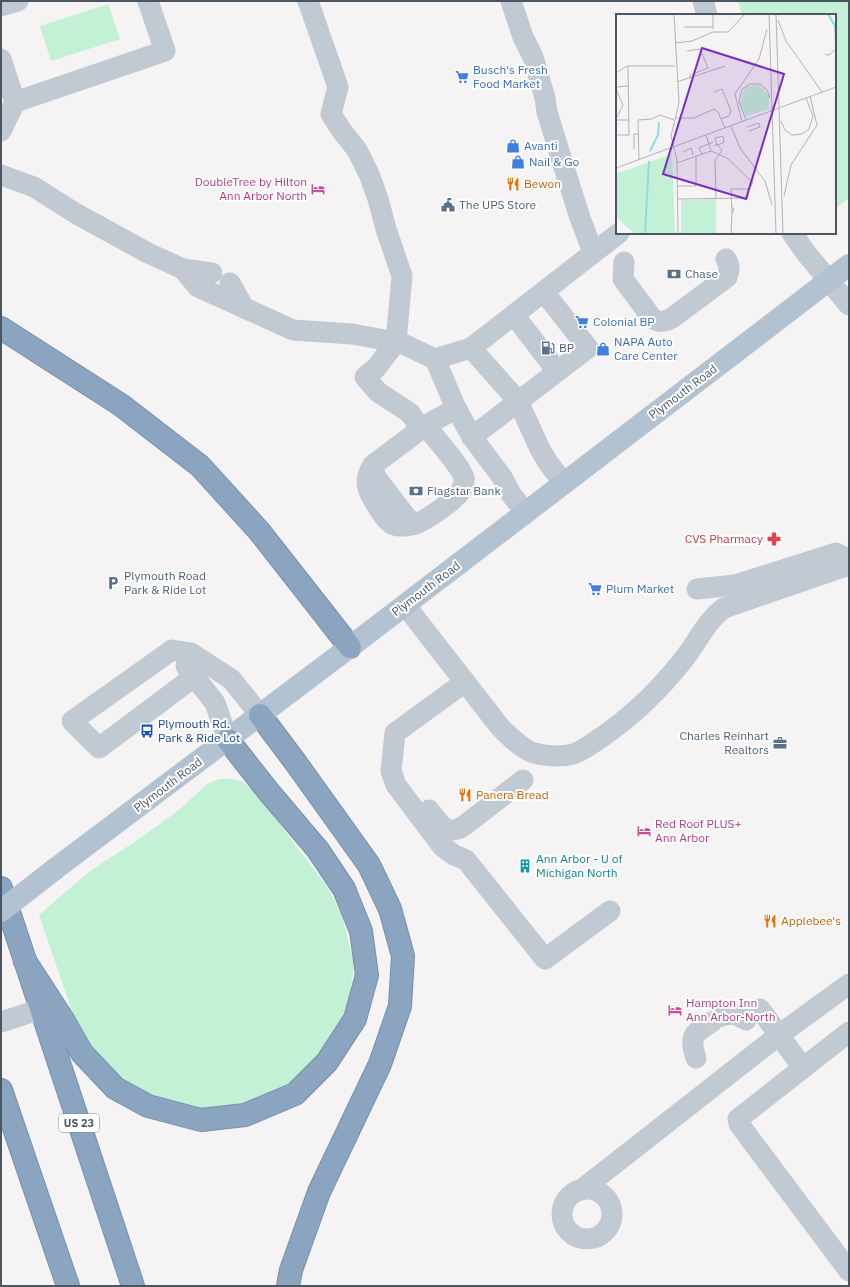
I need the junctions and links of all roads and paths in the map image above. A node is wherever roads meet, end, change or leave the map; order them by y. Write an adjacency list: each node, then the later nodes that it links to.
1 (18, 1): 6 (street)
2 (148, 1): 9 (street)
3 (308, 1): 27 (street)
4 (511, 1): 14 (street)
5 (703, 1): 7 (street)
6 (1, 6)
7 (707, 14)
8 (1, 59): 9 (street)
9 (15, 102): 10 (street)
10 (1, 131)
11 (1, 175): 18 (street)
12 (618, 234): 14 (street)
13 (793, 234): 20 (street)
14 (593, 252): 22 (street)
15 (726, 259): 16 (street)
16 (624, 262)
17 (849, 265): 20 (main road, Plymouth Road)
18 (183, 269): 19 (street); 24 (street)
19 (212, 273)
20 (829, 281): 23 (street); 35 (main road, Plymouth Road)
21 (230, 283): 24 (street)
22 (544, 292): 25 (street); 30 (street)
23 (849, 305)
24 (244, 308): 27 (street)
25 (514, 315): 28 (street); 30 (street)
26 (1, 328): 41 (highway)
27 (396, 342): 29 (street); 33 (street)
28 (471, 348): 29 (street); 31 (street)
29 (435, 359): 32 (street)
30 (557, 371): 31 (street)
31 (518, 402): 34 (street); 35 (street)
32 (457, 409): 33 (street); 34 (street)
33 (424, 427): 33 (street)
34 (472, 438): 36 (street)
35 (564, 484): 36 (main road, Plymouth Road)
36 (526, 513): 40 (main road, Plymouth Road)
37 (849, 560): 39 (street)
38 (849, 565): 44 (street)
39 (697, 589)
40 (405, 605): 41 (main road, Plymouth Road); 44 (street)
41 (350, 647): 45 (main road, Plymouth Road)
42 (172, 650): 43 (street); 43 (street); 45 (street)
43 (195, 676): 46 (street)
44 (465, 682): 51 (street)
45 (260, 715): 46 (main road, Plymouth Road); 67 (highway)
46 (228, 740): 50 (main road, Plymouth Road, bridge); 52 (highway)
47 (404, 778): 48 (street)
48 (523, 780)
49 (1, 888): 52 (highway, US 23)
50 (1, 911)
51 (610, 911)
52 (25, 961): 54 (highway, US 23)
53 (849, 984): 59 (street)
54 (41, 1009): 56 (street); 66 (highway, US 23)
55 (718, 1017): 59 (street)
56 (1, 1022)
57 (697, 1032): 60 (street)
58 (849, 1032): 61 (street)
59 (779, 1035): 61 (street); 63 (street)
60 (696, 1058)
61 (803, 1068): 64 (street)
62 (1, 1090): 65 (highway)
63 (581, 1190)
64 (849, 1271)
65 (68, 1286)
66 (133, 1286)
67 (288, 1286)

